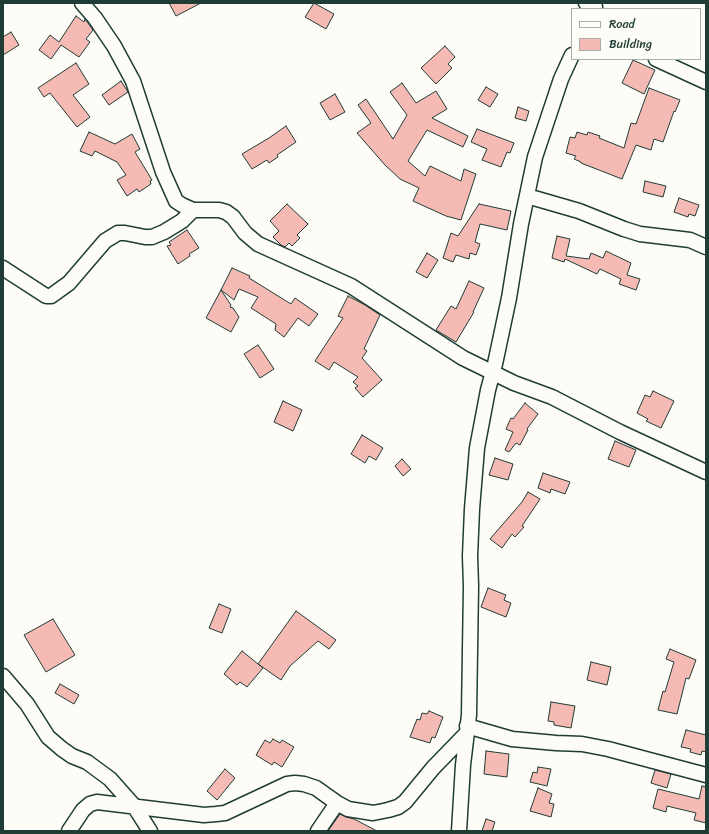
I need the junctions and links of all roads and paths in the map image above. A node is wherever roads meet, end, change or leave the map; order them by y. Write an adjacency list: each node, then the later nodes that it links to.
1 (82, 3): 6 (street)
2 (571, 57): 5 (street)
3 (658, 60): 4 (street)
4 (706, 82)
5 (527, 196): 7 (street); 9 (street)
6 (194, 210): 8 (street); 9 (street)
7 (706, 247)
8 (3, 268)
9 (493, 373): 10 (street); 12 (street)
10 (706, 472)
11 (3, 676): 15 (street)
12 (467, 730): 13 (street); 14 (street); 19 (street)
13 (706, 775)
14 (337, 803): 15 (street); 18 (street)
15 (134, 806): 16 (street); 17 (street)
16 (69, 831)
17 (150, 831)
18 (318, 831)
19 (459, 831)

